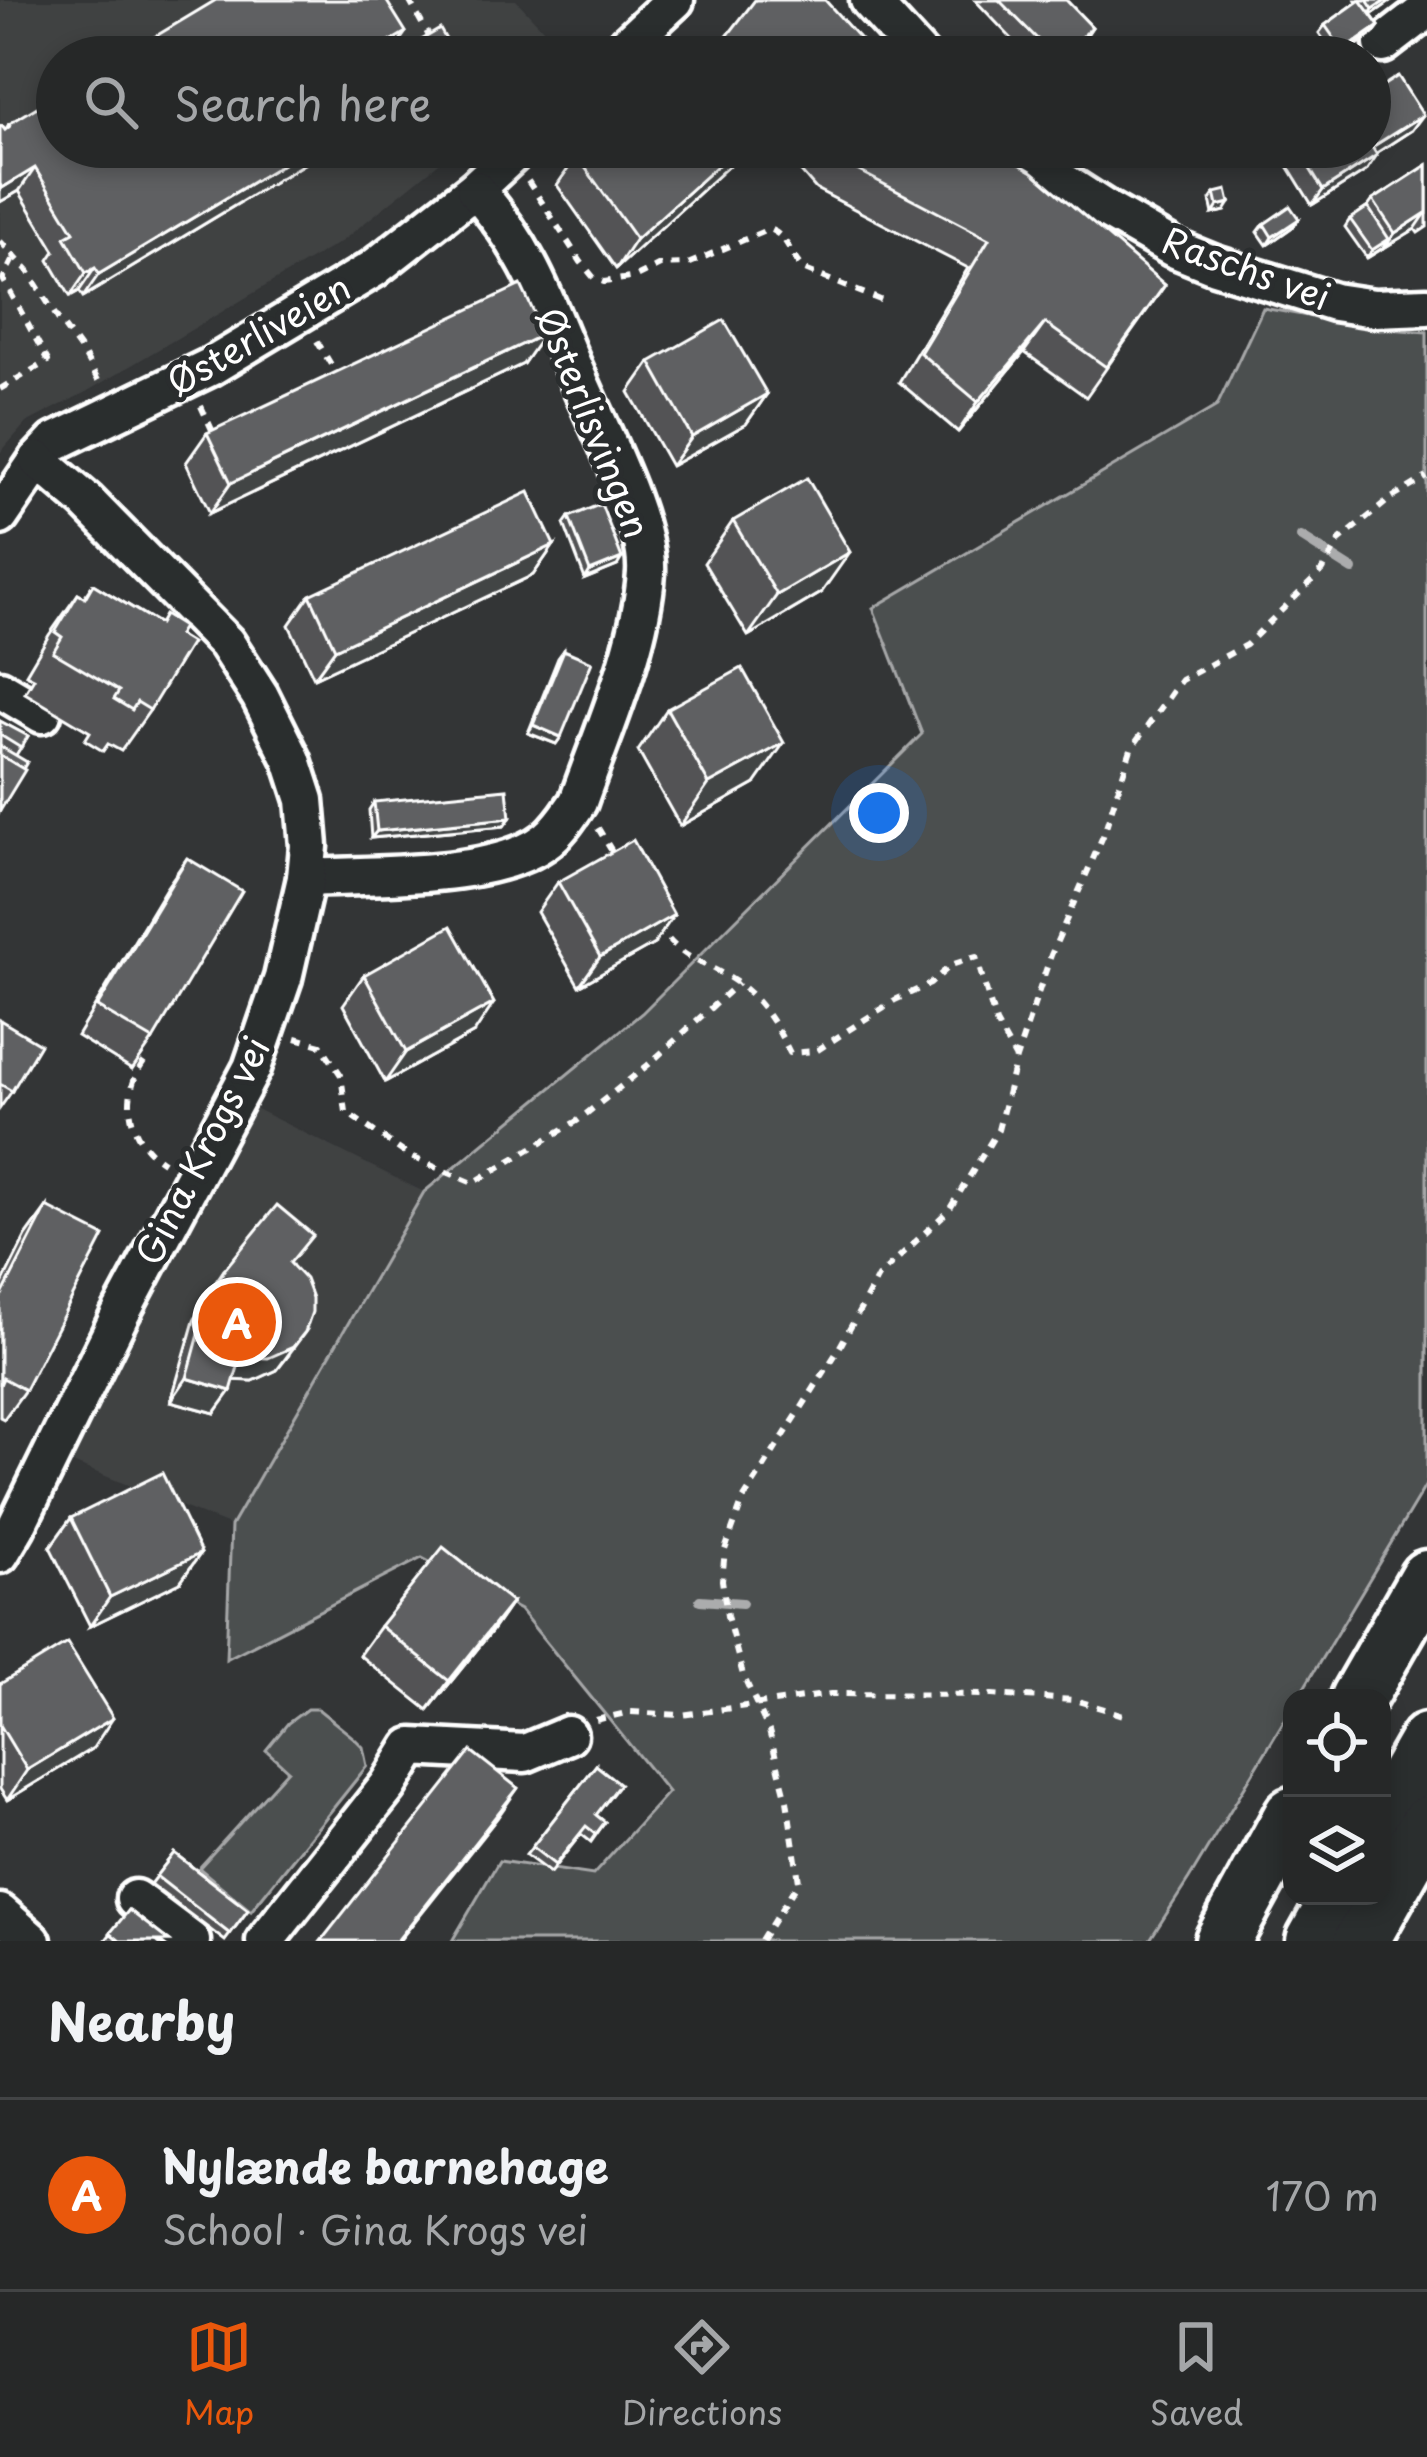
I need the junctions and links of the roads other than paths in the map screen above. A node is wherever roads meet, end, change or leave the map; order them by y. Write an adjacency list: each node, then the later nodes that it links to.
1 (675, 0): 4 (street)
2 (881, 5): 5 (street)
3 (1427, 10): 6 (street)
4 (636, 36)
5 (905, 36)
6 (1391, 38)
7 (509, 168): 9 (street, Østerliveien)
8 (1046, 168): 10 (street, Raschs vei)
9 (476, 189): 11 (street, Østerliveien); 15 (street, Østerlisvingen)
10 (1427, 306)
11 (38, 460): 12 (street, Østerliveien); 15 (street, Gina Krogs vei)
12 (0, 515)
13 (0, 689): 14 (street)
14 (42, 714)
15 (306, 878): 16 (street, Gina Krogs vei)
16 (0, 1554)
17 (1427, 1578): 18 (highway)
18 (1363, 1689)
19 (568, 1736): 29 (street)
20 (1427, 1741): 21 (highway)
21 (1391, 1803)
22 (1427, 1824): 32 (highway)
23 (1283, 1831): 30 (highway)
24 (135, 1899): 28 (street)
25 (1334, 1905): 31 (highway)
26 (0, 1912): 27 (street)
27 (32, 1941)
28 (190, 1941)
29 (265, 1941)
30 (1222, 1941)
31 (1314, 1941)
32 (1361, 1941)

